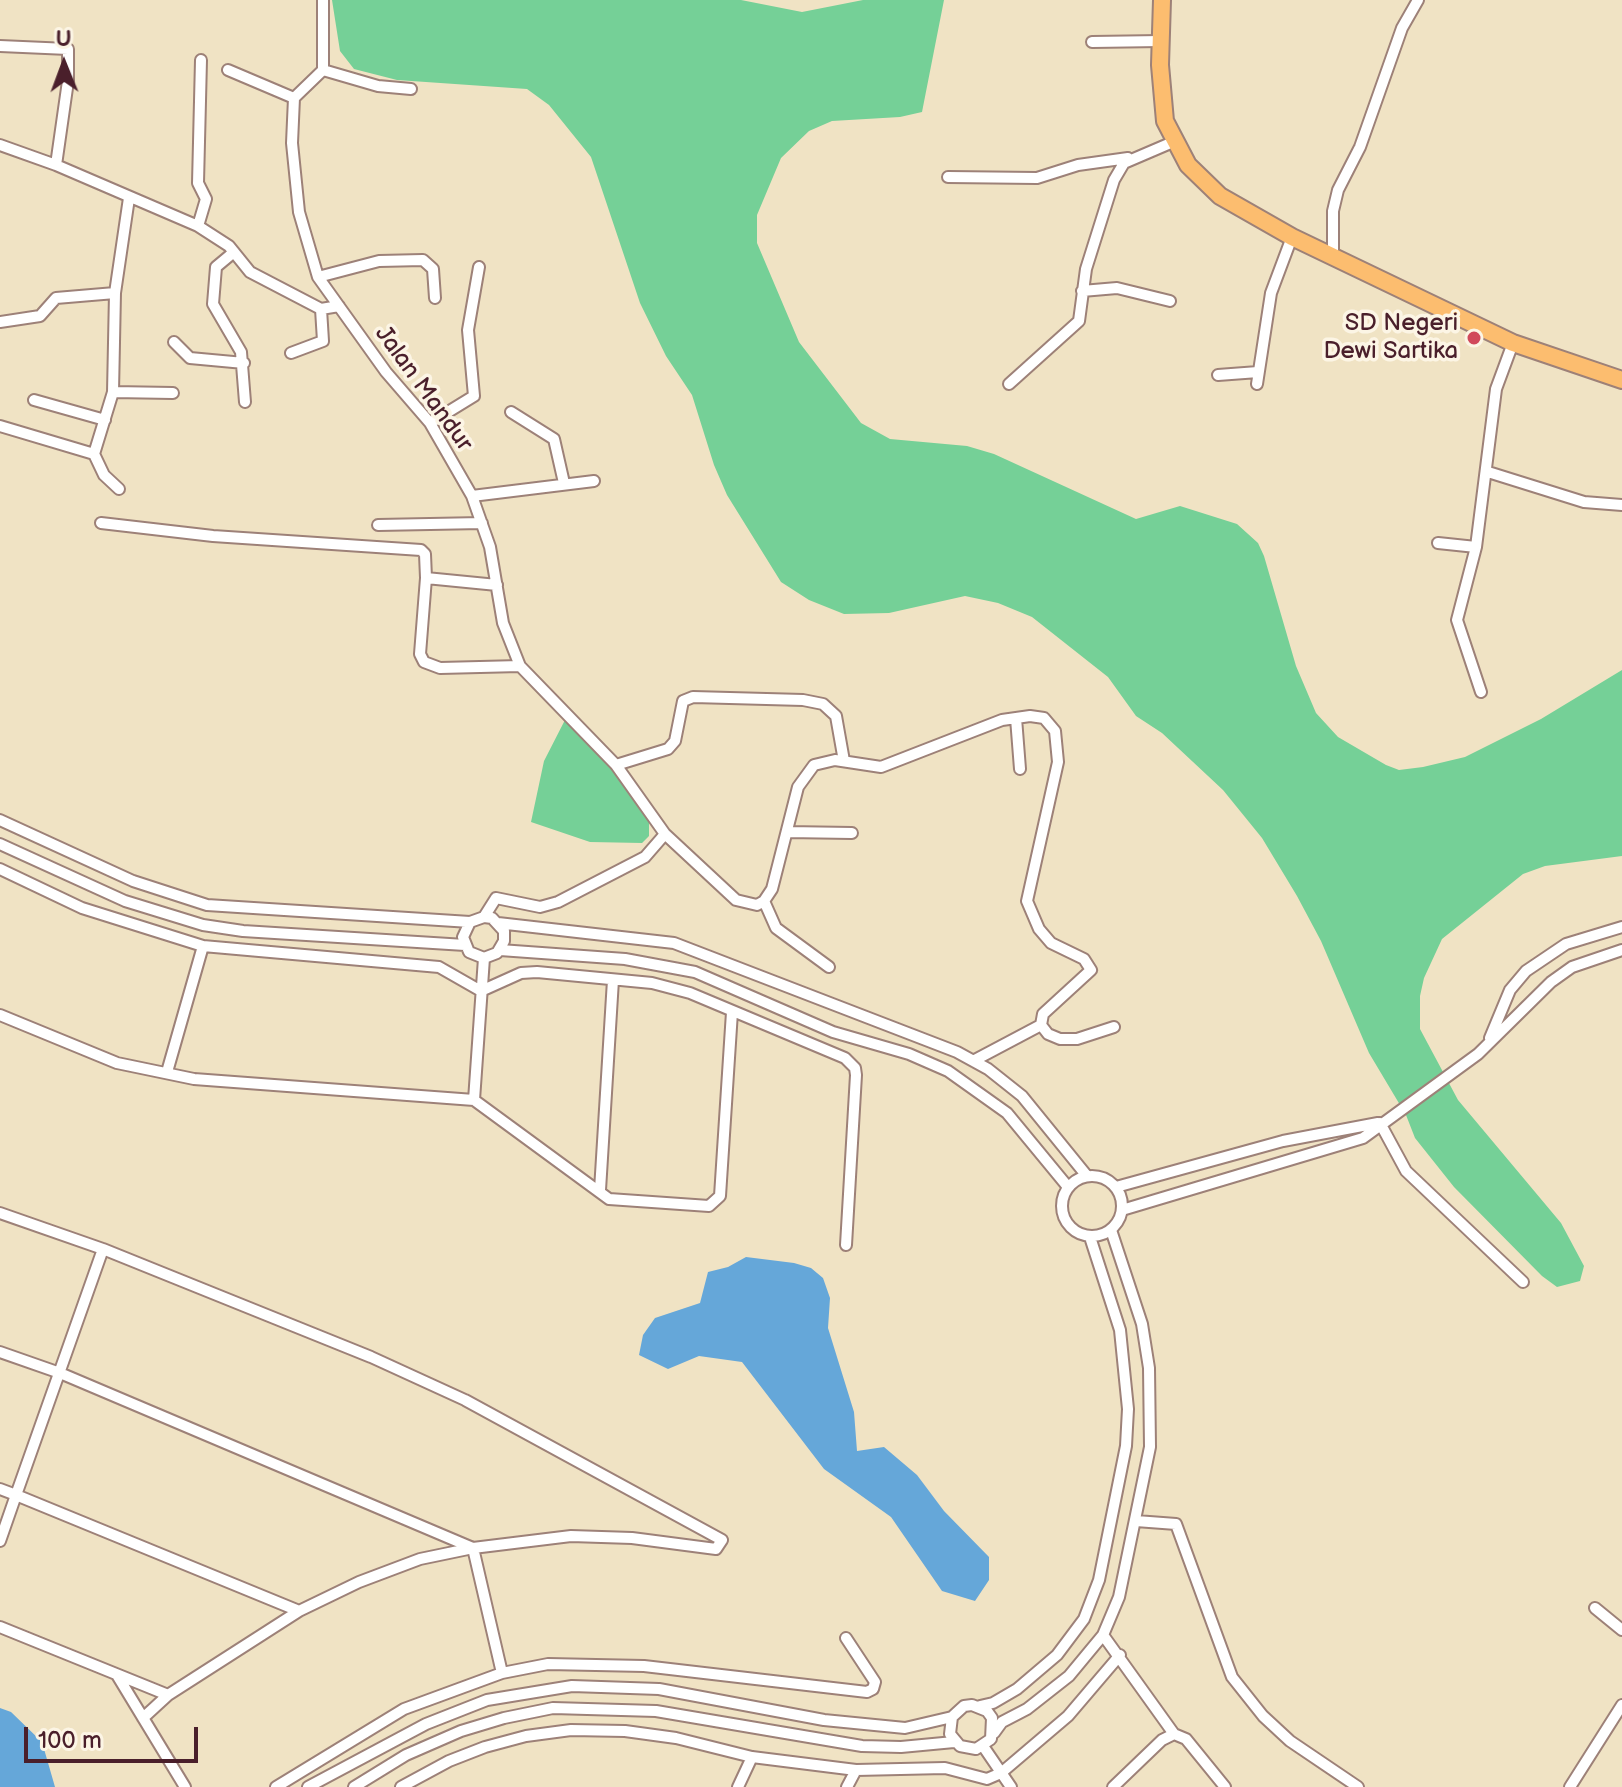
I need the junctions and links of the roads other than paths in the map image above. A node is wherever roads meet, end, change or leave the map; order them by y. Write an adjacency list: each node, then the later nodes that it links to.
1 (323, 0): 9 (street)
2 (1162, 0): 4 (main road)
3 (1418, 0): 21 (street)
4 (1161, 41): 5 (street); 12 (main road)
5 (1092, 42)
6 (0, 46): 15 (street)
7 (201, 60): 18 (street)
8 (228, 70): 11 (street)
9 (323, 70): 10 (street); 11 (street)
10 (411, 89)
11 (294, 98): 23 (street, Jalan Mandur)
12 (1173, 142): 14 (street); 19 (main road)
13 (0, 145): 15 (street)
14 (1130, 157): 16 (street); 24 (street)
15 (56, 165): 17 (street)
16 (948, 177)
17 (129, 198): 18 (street); 25 (street)
18 (198, 226): 20 (street)
19 (1292, 237): 21 (main road); 35 (street)
20 (234, 252): 29 (street); 34 (street)
21 (1333, 255): 32 (main road)
22 (479, 267): 46 (street)
23 (318, 277): 26 (street); 28 (street, Jalan Mandur)
24 (1082, 291): 27 (street); 38 (street)
25 (115, 293): 30 (street); 40 (street)
26 (435, 298)
27 (1170, 301)
28 (339, 306): 29 (street); 46 (street, Jalan Mandur)
29 (321, 309): 33 (street)
30 (0, 322)
31 (174, 342): 34 (street)
32 (1513, 343): 37 (main road); 49 (street)
33 (291, 353)
34 (244, 363): 43 (street)
35 (1258, 372): 36 (street); 39 (street)
36 (1218, 375)
37 (1622, 380)
38 (1009, 384)
39 (1257, 384)
40 (113, 392): 41 (street); 45 (street)
41 (173, 393)
42 (34, 400): 45 (street)
43 (245, 402)
44 (511, 412): 51 (street)
45 (105, 420): 48 (street)
46 (430, 423): 53 (street, Jalan Mandur)
47 (0, 426): 48 (street)
48 (94, 454): 52 (street)
49 (1488, 472): 54 (street); 59 (street)
50 (594, 481): 51 (street)
51 (564, 483): 53 (street)
52 (119, 489)
53 (472, 496): 56 (street, Jalan Mandur)
54 (1622, 505)
55 (101, 523): 60 (street)
56 (482, 523): 57 (street); 61 (street, Jalan Mandur)
57 (378, 525)
58 (1438, 543): 59 (street)
59 (1476, 547): 63 (street)
60 (426, 578): 61 (street); 62 (street)
61 (497, 585): 62 (street, Jalan Mandur)
62 (520, 666): 66 (street, Jalan Mandur)
63 (1481, 692)
64 (1016, 718): 65 (street); 67 (street); 89 (street)
65 (844, 761): 66 (street); 69 (street)
66 (616, 765): 71 (street, Jalan Mandur)
67 (1020, 769)
68 (0, 820): 76 (street)
69 (787, 832): 70 (street); 74 (street)
70 (852, 833)
71 (665, 834): 74 (street, Jalan Mandur); 75 (street)
72 (0, 844): 79 (street)
73 (0, 869): 80 (street)
74 (764, 901): 84 (street)
75 (484, 917): 76 (street); 77 (street)
76 (470, 922): 79 (street)
77 (498, 923): 81 (street); 92 (street)
78 (1622, 927): 91 (street)
79 (465, 945): 83 (street)
80 (203, 946): 86 (street); 93 (street)
81 (500, 950): 83 (street); 97 (street)
82 (1622, 950): 91 (street)
83 (484, 958): 86 (street)
84 (829, 967)
85 (613, 980): 86 (street); 87 (street); 99 (street)
86 (481, 991): 94 (street)
87 (732, 1012): 99 (street); 104 (street)
88 (0, 1015): 93 (street)
89 (1041, 1025): 90 (street); 92 (street)
90 (1114, 1027)
91 (1489, 1040): 95 (street)
92 (973, 1061): 96 (street)
93 (167, 1072): 94 (street)
94 (474, 1100): 99 (street)
95 (1380, 1123): 98 (street); 100 (street); 106 (street)
96 (1087, 1176): 97 (street); 98 (street)
97 (1068, 1187): 103 (street)
98 (1116, 1187): 100 (street)
99 (600, 1190)
100 (1122, 1210): 102 (street)
101 (0, 1213): 105 (street)
102 (1111, 1230): 103 (street); 111 (street)
103 (1090, 1237): 124 (street)
104 (846, 1245)
105 (103, 1249): 108 (street); 113 (street)
106 (1523, 1282)
107 (0, 1352): 108 (street)
108 (60, 1373): 110 (street); 113 (street)
109 (0, 1489): 110 (street)
110 (16, 1495): 112 (street); 115 (street)
111 (1136, 1521): 118 (street); 145 (street)
112 (0, 1541)
113 (473, 1548): 115 (street); 121 (street)
114 (1595, 1608): 117 (street)
115 (299, 1611): 123 (street)
116 (0, 1627): 122 (street)
117 (1622, 1630)
118 (1103, 1635): 120 (street); 128 (street)
119 (846, 1638): 121 (street)
120 (1120, 1655): 129 (street); 134 (street)
121 (502, 1673): 137 (street)
122 (117, 1675): 123 (street); 127 (street)
123 (168, 1695): 127 (street)
124 (980, 1706): 126 (street); 128 (street)
125 (1621, 1708): 146 (street)
126 (952, 1717): 130 (street); 138 (street)
127 (143, 1718): 136 (street)
128 (993, 1734): 131 (street)
129 (1174, 1734): 143 (street); 144 (street)
130 (954, 1742): 131 (street); 139 (street)
131 (983, 1746): 134 (street)
132 (752, 1757): 133 (street); 140 (street); 141 (street)
133 (856, 1770): 134 (street); 142 (street)
134 (1001, 1773): 135 (street)
135 (1010, 1786)
136 (185, 1787)
137 (276, 1787)
138 (308, 1787)
139 (354, 1787)
140 (401, 1787)
141 (738, 1787)
142 (847, 1787)
143 (1113, 1787)
144 (1225, 1787)
145 (1358, 1787)
146 (1570, 1787)

